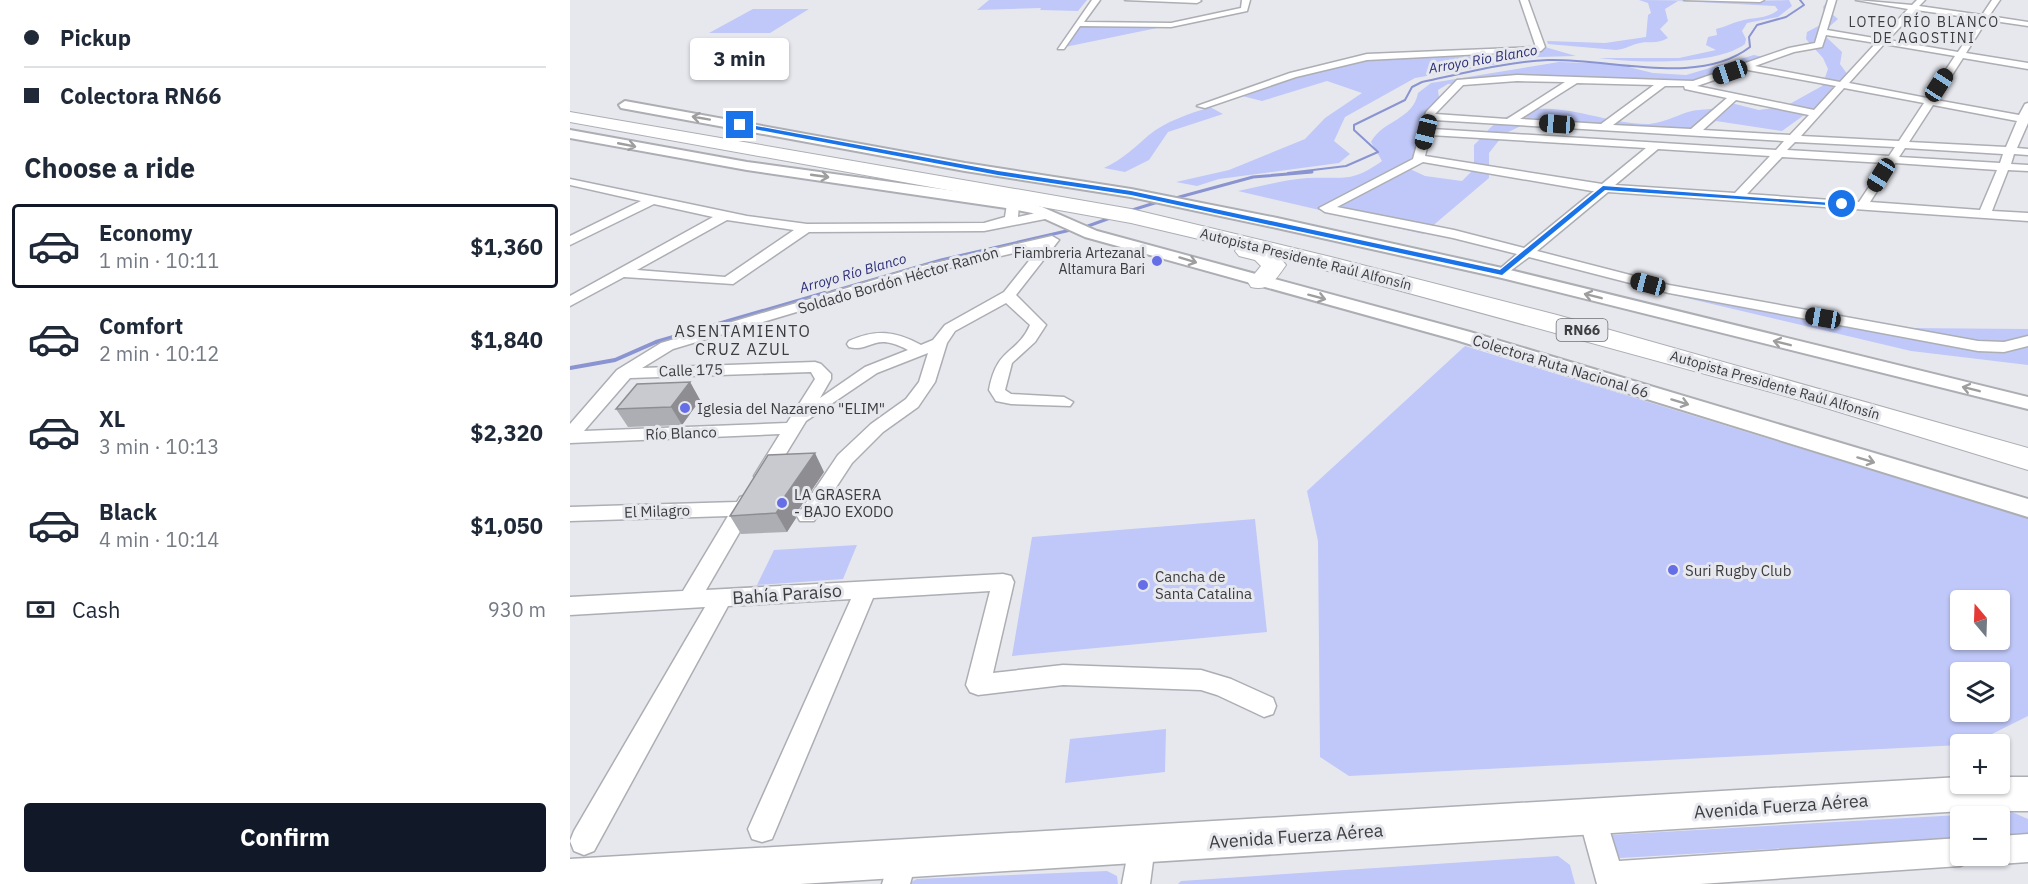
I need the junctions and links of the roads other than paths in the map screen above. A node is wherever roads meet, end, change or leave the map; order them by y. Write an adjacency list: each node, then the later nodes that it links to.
1 (1090, 0): 18 (street)
2 (1096, 0): 18 (street)
3 (1129, 0): 4 (street)
4 (1146, 0): 5 (street); 14 (street)
5 (1197, 0): 17 (street)
6 (1246, 0): 17 (street)
7 (1524, 0): 33 (street)
8 (1688, 0): 9 (street)
9 (1760, 0)
10 (1832, 0): 21 (street)
11 (1860, 0): 13 (street)
12 (1996, 0): 16 (street)
13 (1918, 4): 16 (street); 22 (street)
14 (1141, 8)
15 (1136, 16): 19 (street)
16 (1984, 18): 20 (street); 23 (street)
17 (1186, 22): 19 (street)
18 (1078, 24): 19 (street)
19 (1131, 24)
20 (2028, 24)
21 (1824, 32): 22 (street); 25 (street)
22 (1881, 42): 23 (street); 29 (street)
23 (1959, 54): 24 (street); 31 (street)
24 (2028, 66)
25 (1746, 67): 28 (street); 29 (street)
26 (1575, 80): 27 (street); 38 (street); 40 (street)
27 (1662, 84): 28 (street); 41 (street)
28 (1674, 84): 30 (street)
29 (1840, 84): 31 (street); 36 (street)
30 (1735, 96): 36 (street); 44 (street)
31 (1929, 101): 39 (street); 47 (street)
32 (618, 104): 63 (street, one-way to 32)
33 (1202, 106)
34 (2028, 106): 39 (street)
35 (570, 110): 63 (highway, Autopista Presidente Raúl Alfonsín / RN66)
36 (1815, 113): 46 (street)
37 (570, 117): 63 (highway, Autopista Presidente Raúl Alfonsín / RN66)
38 (1430, 117): 40 (street); 43 (street)
39 (2025, 119): 49 (street)
40 (1510, 121): 41 (street)
41 (1603, 127): 42 (street)
42 (1676, 131): 44 (street); 48 (street)
43 (1426, 132): 48 (street); 52 (street)
44 (1694, 132): 46 (street)
45 (570, 134): 66 (street, Colectora Ruta Nacional 66, one-way to 66)
46 (1792, 138): 47 (street); 51 (street)
47 (1900, 144): 49 (street); 53 (street)
48 (1654, 146): 51 (street); 58 (street)
49 (2010, 151): 50 (street); 54 (street)
50 (2028, 152)
51 (1778, 153): 53 (street); 60 (street)
52 (1420, 158): 58 (street); 70 (street)
53 (1890, 160): 54 (street); 62 (street)
54 (2003, 167): 55 (street); 64 (street)
55 (2028, 168)
56 (570, 182): 57 (street)
57 (585, 185): 59 (street); 61 (street)
58 (1603, 188): 60 (street); 70 (street)
59 (570, 192)
60 (1738, 197): 62 (street)
61 (654, 199): 65 (street); 69 (street)
62 (1862, 206): 64 (street)
63 (1122, 210): 72 (street); 73 (highway); 85 (highway, Autopista Presidente Raúl Alfonsín / RN66); 86 (highway, Autopista Presidente Raúl Alfonsín / RN66)
64 (1985, 214): 67 (street)
65 (726, 215): 68 (street); 71 (street)
66 (1025, 215): 68 (street); 73 (street, Colectora Ruta Nacional 66, one-way to 73)
67 (2028, 217)
68 (806, 228): 71 (street)
69 (570, 241)
70 (1526, 252): 72 (street); 76 (street)
71 (620, 273): 75 (street)
72 (1502, 273): 82 (street, one-way to 72)
73 (1260, 282): 87 (street, Colectora Ruta Nacional 66, one-way to 87)
74 (1009, 295): 77 (street); 80 (street, Soldado Bordón Héctor Ramón); 81 (street)
75 (570, 302)
76 (2028, 340)
77 (939, 343): 79 (street); 90 (street)
78 (855, 344): 79 (street)
79 (921, 351): 83 (street)
80 (623, 373): 83 (street, Calle 175); 84 (street, Soldado Bordón Héctor Ramón)
81 (1064, 402)
82 (2028, 403)
83 (794, 426): 84 (street, Río Blanco); 88 (street)
84 (570, 436)
85 (2028, 443)
86 (2028, 459)
87 (2028, 508)
88 (743, 509): 89 (street, El Milagro); 93 (street)
89 (570, 514)
90 (807, 516)
91 (866, 589): 92 (street, Bahía Paraíso); 95 (street, Bahía Paraíso); 98 (street)
92 (721, 599): 93 (street, Bahía Paraíso); 99 (street)
93 (688, 601): 94 (street, Bahía Paraíso)
94 (570, 606)
95 (1264, 706)
96 (2027, 794): 97 (main road, Avenida Fuerza Aérea)
97 (1593, 818): 100 (main road, Avenida Fuerza Aérea); 107 (street)
98 (762, 829)
99 (584, 841)
100 (1141, 846): 104 (main road, Avenida Fuerza Aérea); 108 (street)
101 (2028, 848): 102 (street)
102 (2010, 849)
103 (1950, 853): 107 (street)
104 (899, 871): 105 (main road, Avenida Fuerza Aérea)
105 (690, 877): 106 (main road, Avenida Fuerza Aérea)
106 (570, 878)
107 (1610, 880)
108 (1136, 884)

